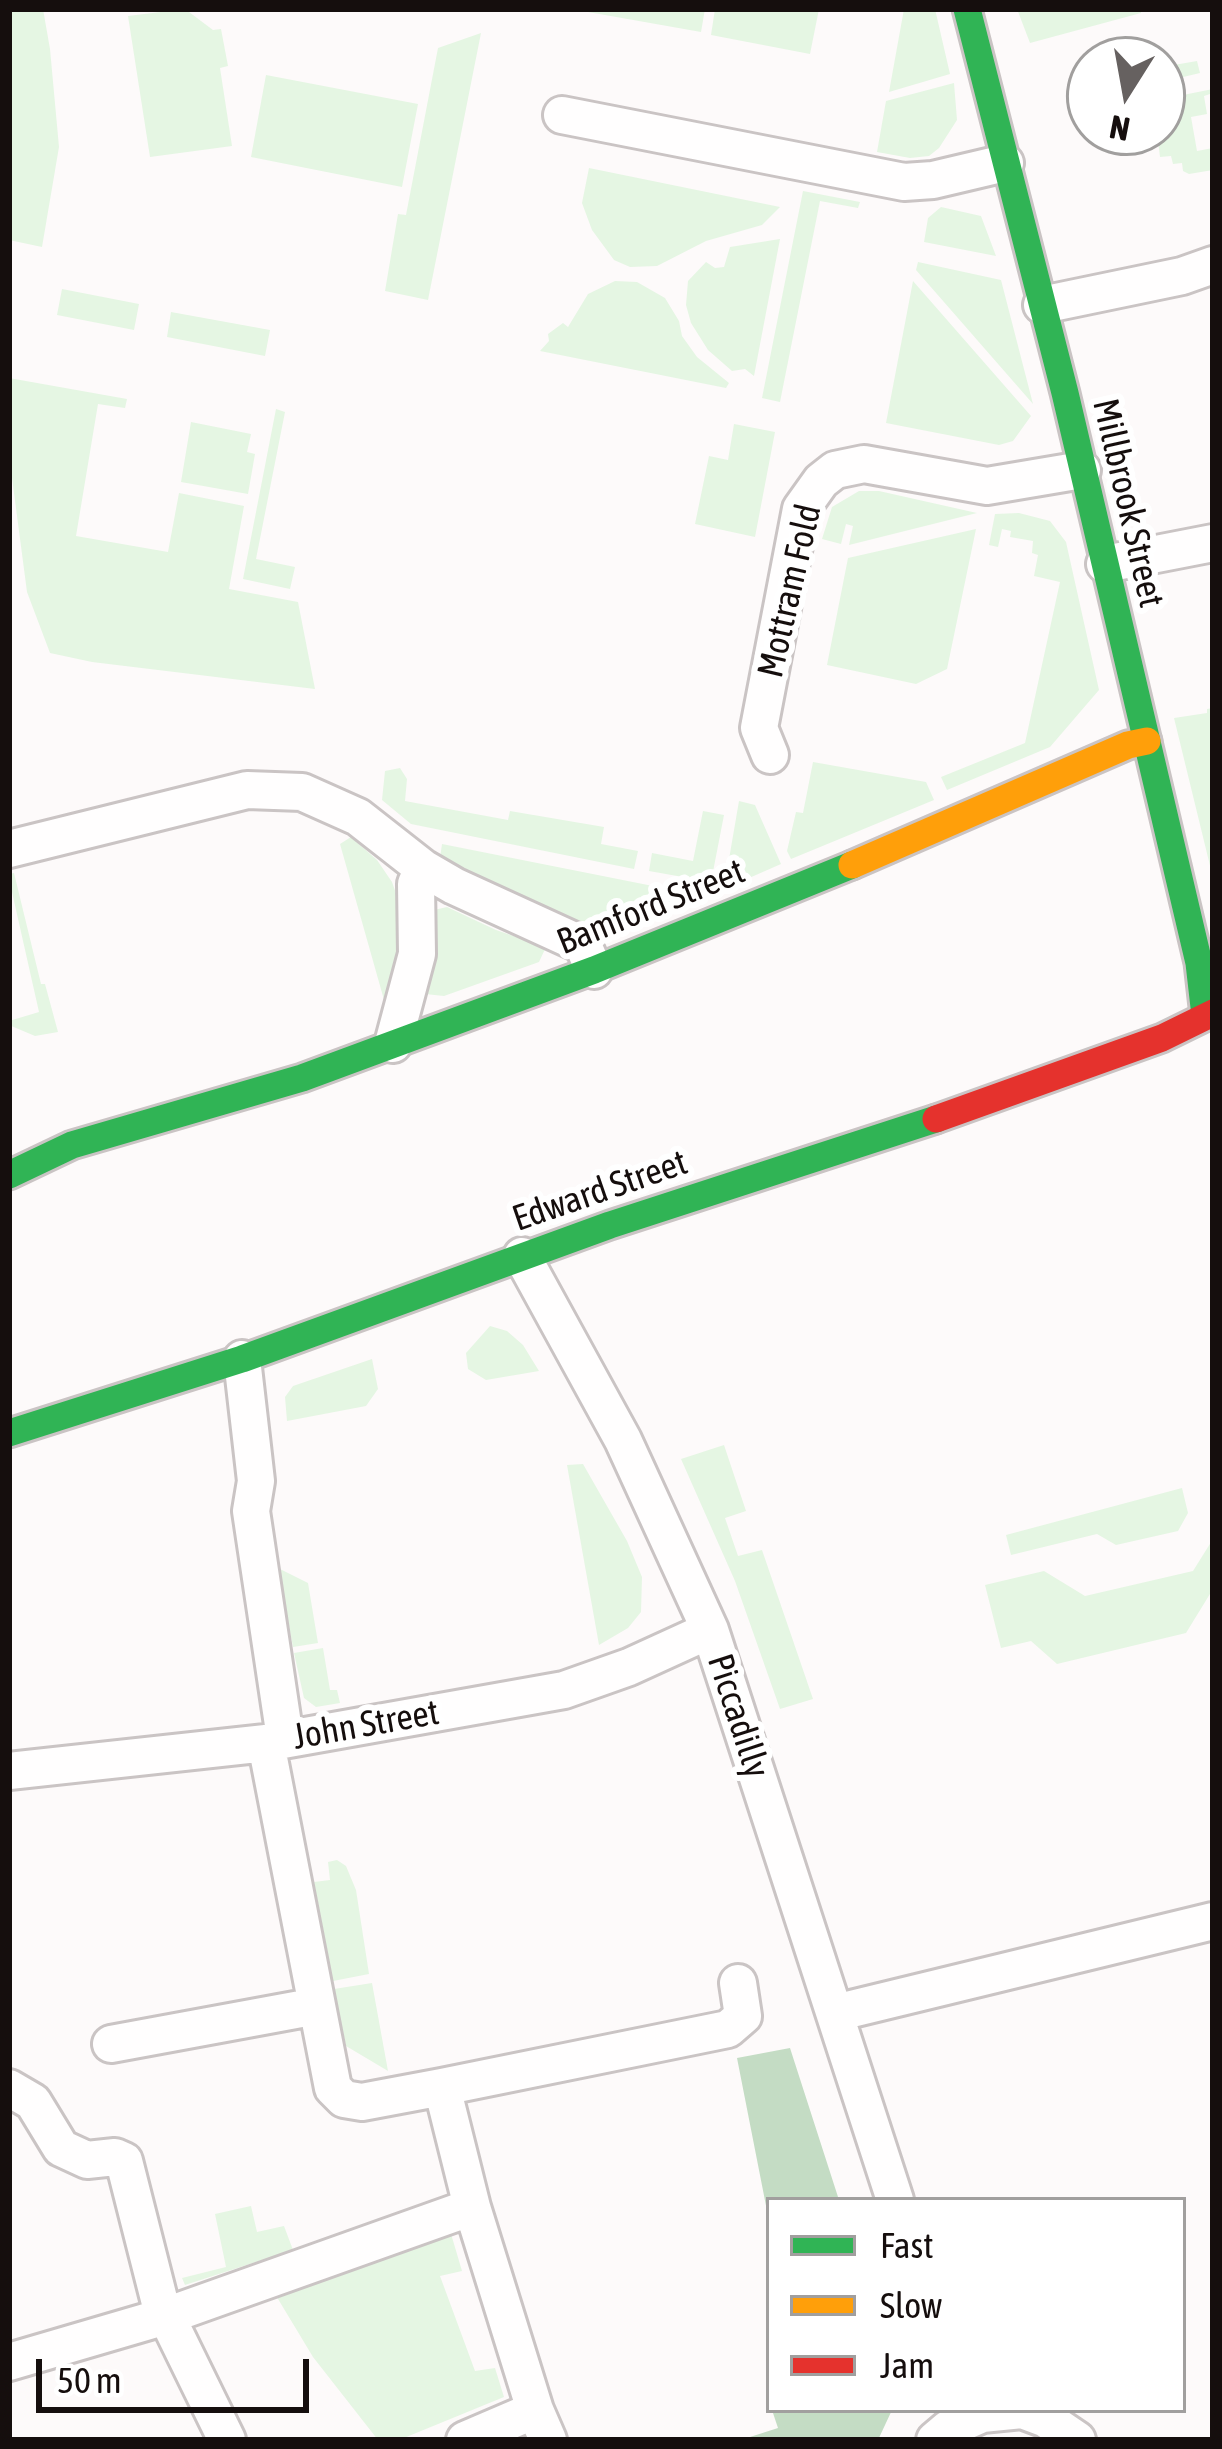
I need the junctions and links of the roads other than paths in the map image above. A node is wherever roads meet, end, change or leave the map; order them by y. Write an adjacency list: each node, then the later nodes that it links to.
1 (967, 9): 3 (street, Millbrook Street)
2 (562, 115): 3 (street)
3 (1005, 163): 5 (street, Millbrook Street)
4 (1213, 265): 5 (street)
5 (1042, 305): 6 (street, Millbrook Street)
6 (1082, 470): 8 (street, Millbrook Street); 10 (street, Mottram Fold)
7 (1213, 543): 8 (street)
8 (1105, 564): 9 (street, Millbrook Street)
9 (1148, 741): 13 (street, Bamford Street); 14 (street, Millbrook Street)
10 (770, 755)
11 (9, 849): 12 (street)
12 (423, 868): 13 (street); 15 (street)
13 (595, 970): 15 (street, Bamford Street)
14 (1209, 1014): 17 (street, Edward Street)
15 (393, 1044): 16 (street, Bamford Street)
16 (9, 1175)
17 (522, 1256): 18 (street, Edward Street); 20 (street, Piccadilly)
18 (242, 1359): 19 (street, Edward Street); 21 (street)
19 (9, 1433)
20 (710, 1630): 21 (street, John Street); 26 (street, Piccadilly)
21 (276, 1741): 22 (street, John Street); 25 (street)
22 (9, 1771)
23 (1213, 1921): 26 (street)
24 (738, 1983): 28 (street)
25 (317, 2006): 27 (street); 28 (street)
26 (835, 2013): 30 (street, Piccadilly)
27 (111, 2044)
28 (442, 2087): 31 (street)
29 (9, 2088): 32 (street)
30 (895, 2197)
31 (472, 2207): 32 (street); 36 (street)
32 (166, 2316): 33 (street); 37 (street)
33 (9, 2362)
34 (992, 2413): 39 (street)
35 (1030, 2413): 40 (street)
36 (542, 2425): 38 (street)
37 (227, 2440)
38 (465, 2440)
39 (933, 2440)
40 (1077, 2440)

